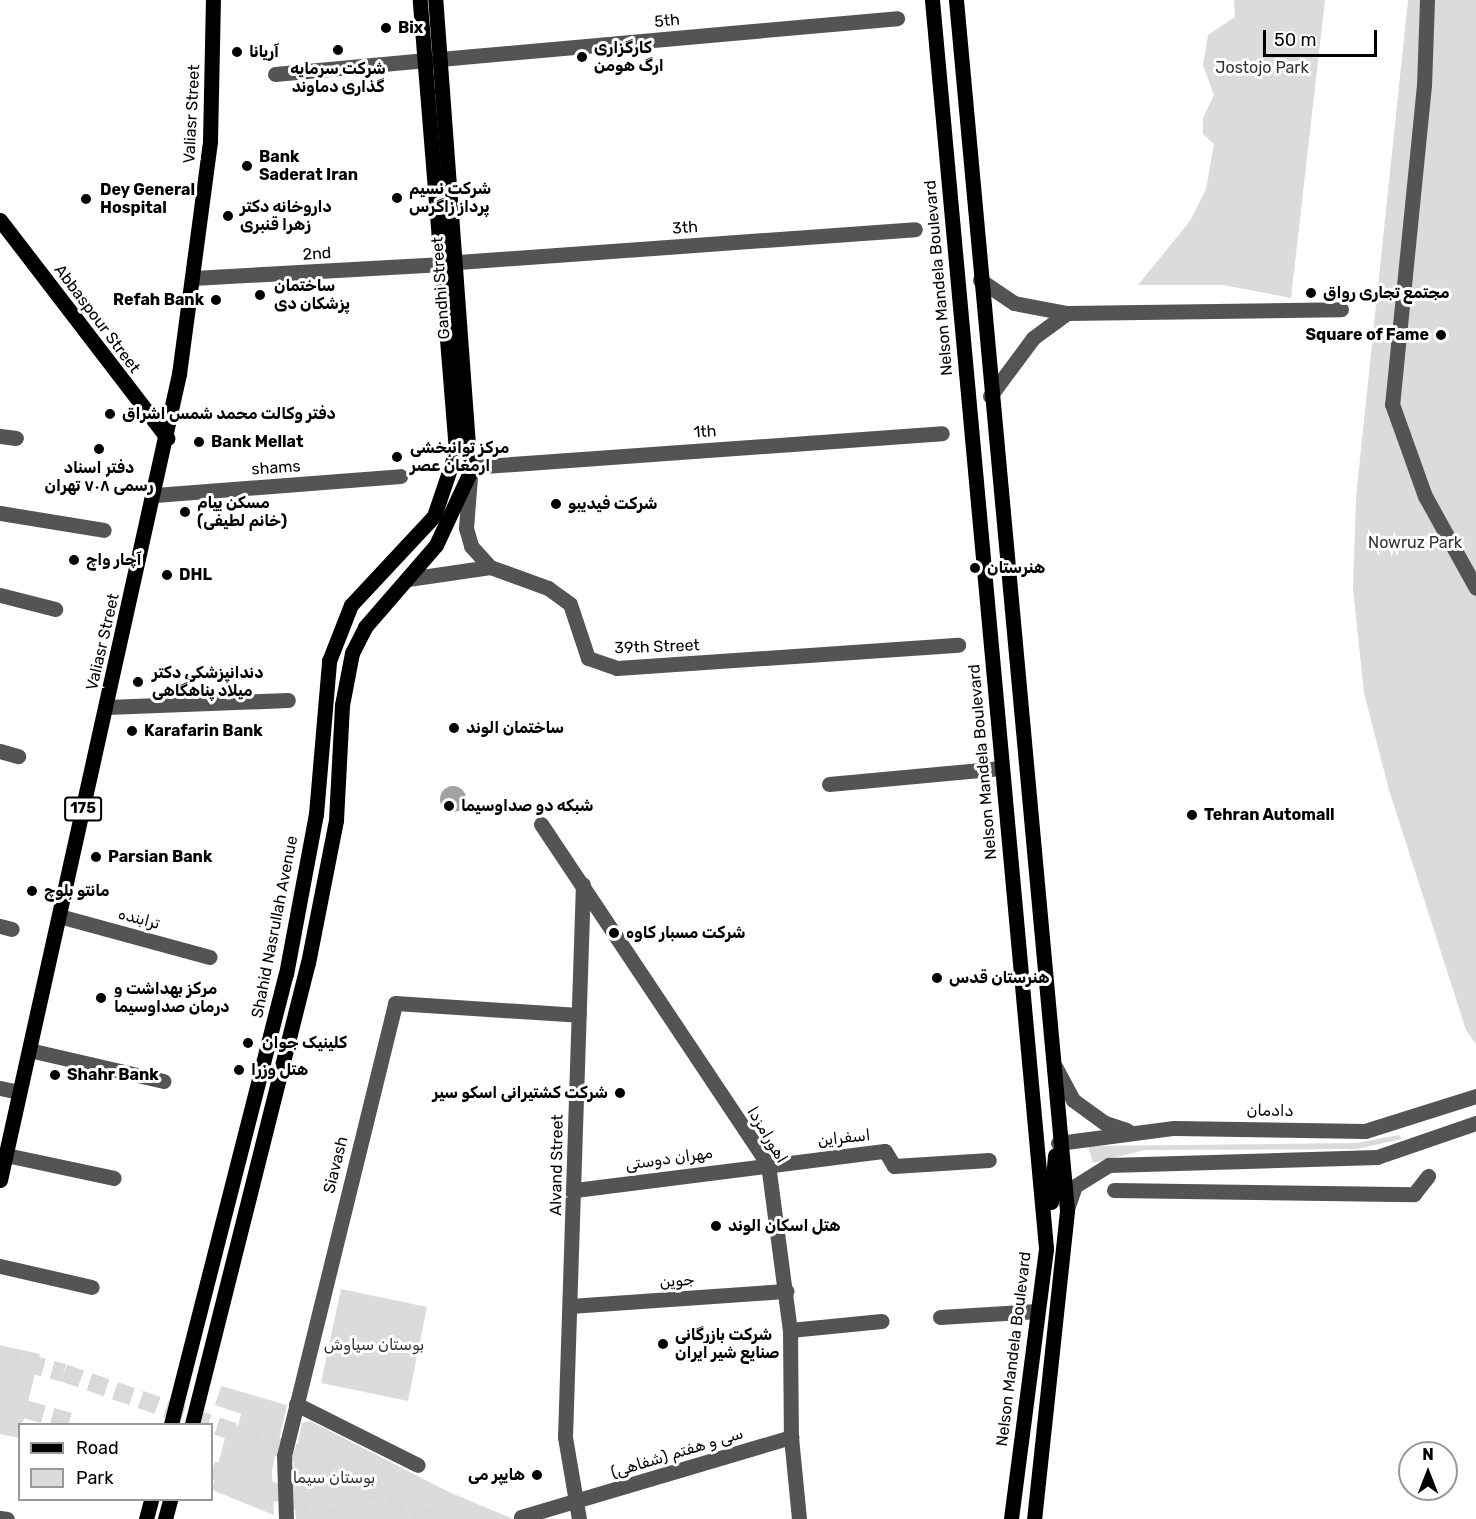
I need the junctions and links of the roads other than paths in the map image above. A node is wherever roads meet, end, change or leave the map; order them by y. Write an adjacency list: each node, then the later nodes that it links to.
1 (213, 0): 13 (main road, Valiasr Street / 175)
2 (420, 0): 8 (main road, Gandhi Street)
3 (435, 0): 8 (main road, Gandhi Street)
4 (932, 0): 38 (main road, Nelson Mandela Boulevard)
5 (956, 0): 14 (main road)
6 (1427, 0): 30 (street)
7 (897, 18): 8 (street, 5th)
8 (433, 60): 9 (street, 5th); 12 (main road, Gandhi Street)
9 (275, 74)
10 (0, 220): 21 (main road, Abbaspour Street)
11 (915, 229): 12 (street, 3th)
12 (451, 263): 13 (street, 2nd); 22 (main road, Gandhi Street); 23 (main road, Gandhi Street)
13 (193, 278): 21 (main road, Valiasr Street / 175)
14 (980, 280): 16 (street); 17 (main road)
15 (1341, 309): 16 (street)
16 (1067, 313): 17 (street)
17 (990, 396): 45 (main road)
18 (942, 433): 23 (street, 1th)
19 (0, 436): 20 (street)
20 (16, 438)
21 (167, 438): 25 (main road, Valiasr Street / 175)
22 (454, 465): 23 (main road); 75 (main road, Shahid Nasrullah Avenue)
23 (470, 472): 28 (street); 29 (main road)
24 (400, 476): 25 (street, shams)
25 (154, 495): 35 (main road, Valiasr Street / 175)
26 (0, 513): 27 (street)
27 (104, 530)
28 (490, 567): 29 (street); 33 (street, 39th Street)
29 (408, 579): 76 (main road)
30 (1476, 588)
31 (0, 595): 32 (street)
32 (56, 609)
33 (958, 645)
34 (288, 700): 35 (street)
35 (107, 707): 42 (main road, Valiasr Street / 175)
36 (0, 752): 37 (street)
37 (18, 756)
38 (1001, 768): 39 (street); 65 (main road, Nelson Mandela Boulevard)
39 (829, 784)
40 (541, 824): 41 (street)
41 (583, 884): 44 (street, Alvand Street); 58 (street, اهورامزدا)
42 (59, 916): 43 (street, ترابنده); 46 (main road, Valiasr Street / 175)
43 (210, 957)
44 (579, 1015): 62 (street, Alvand Street); 74 (street, Siavash)
45 (1049, 1048): 53 (street); 55 (main road)
46 (29, 1050): 47 (street); 49 (main road, Valiasr Street / 175)
47 (163, 1081)
48 (0, 1088): 49 (street)
49 (19, 1092): 56 (main road, Valiasr Street / 175)
50 (1476, 1096): 51 (street, دادمان)
51 (1437, 1111): 53 (street, دادمان); 54 (street)
52 (1476, 1123): 54 (street)
53 (1129, 1131): 55 (street, دادمان)
54 (1444, 1136): 64 (street)
55 (1058, 1143): 64 (main road); 65 (main road)
56 (6, 1155): 60 (street); 61 (main road, Valiasr Street / 175)
57 (989, 1160): 58 (street, اسفراین)
58 (768, 1164): 62 (street, مهران دوستی); 68 (street, اهورامزدا)
59 (1428, 1176): 63 (street)
60 (114, 1178)
61 (0, 1180)
62 (575, 1190): 69 (street, Alvand Street)
63 (1114, 1190)
64 (1066, 1210): 83 (main road)
65 (1046, 1249): 70 (main road, Nelson Mandela Boulevard)
66 (0, 1266): 67 (street)
67 (92, 1287)
68 (786, 1291): 69 (street, جوین); 73 (street, اهورامزدا)
69 (570, 1306): 82 (street, Alvand Street)
70 (1037, 1311): 71 (street); 81 (main road, Nelson Mandela Boulevard)
71 (940, 1317)
72 (882, 1322): 73 (street)
73 (790, 1330): 77 (street, اهورامزدا)
74 (296, 1404): 78 (street); 89 (street, Siavash)
75 (172, 1423)
76 (192, 1423)
77 (791, 1437): 82 (street, سی و هفتم (شفاهی)); 91 (street, اهورامزدا)
78 (418, 1465)
79 (151, 1501): 87 (main road)
80 (170, 1501): 88 (main road)
81 (1012, 1501): 83 (main road); 92 (main road, Nelson Mandela Boulevard)
82 (575, 1502): 84 (street, سی و هفتم (شفاهی)); 90 (street, Alvand Street)
83 (1034, 1511)
84 (521, 1517)
85 (0, 1518): 86 (street)
86 (7, 1519)
87 (146, 1519)
88 (165, 1519)
89 (286, 1519)
90 (579, 1519)
91 (799, 1519)
92 (1011, 1519)

